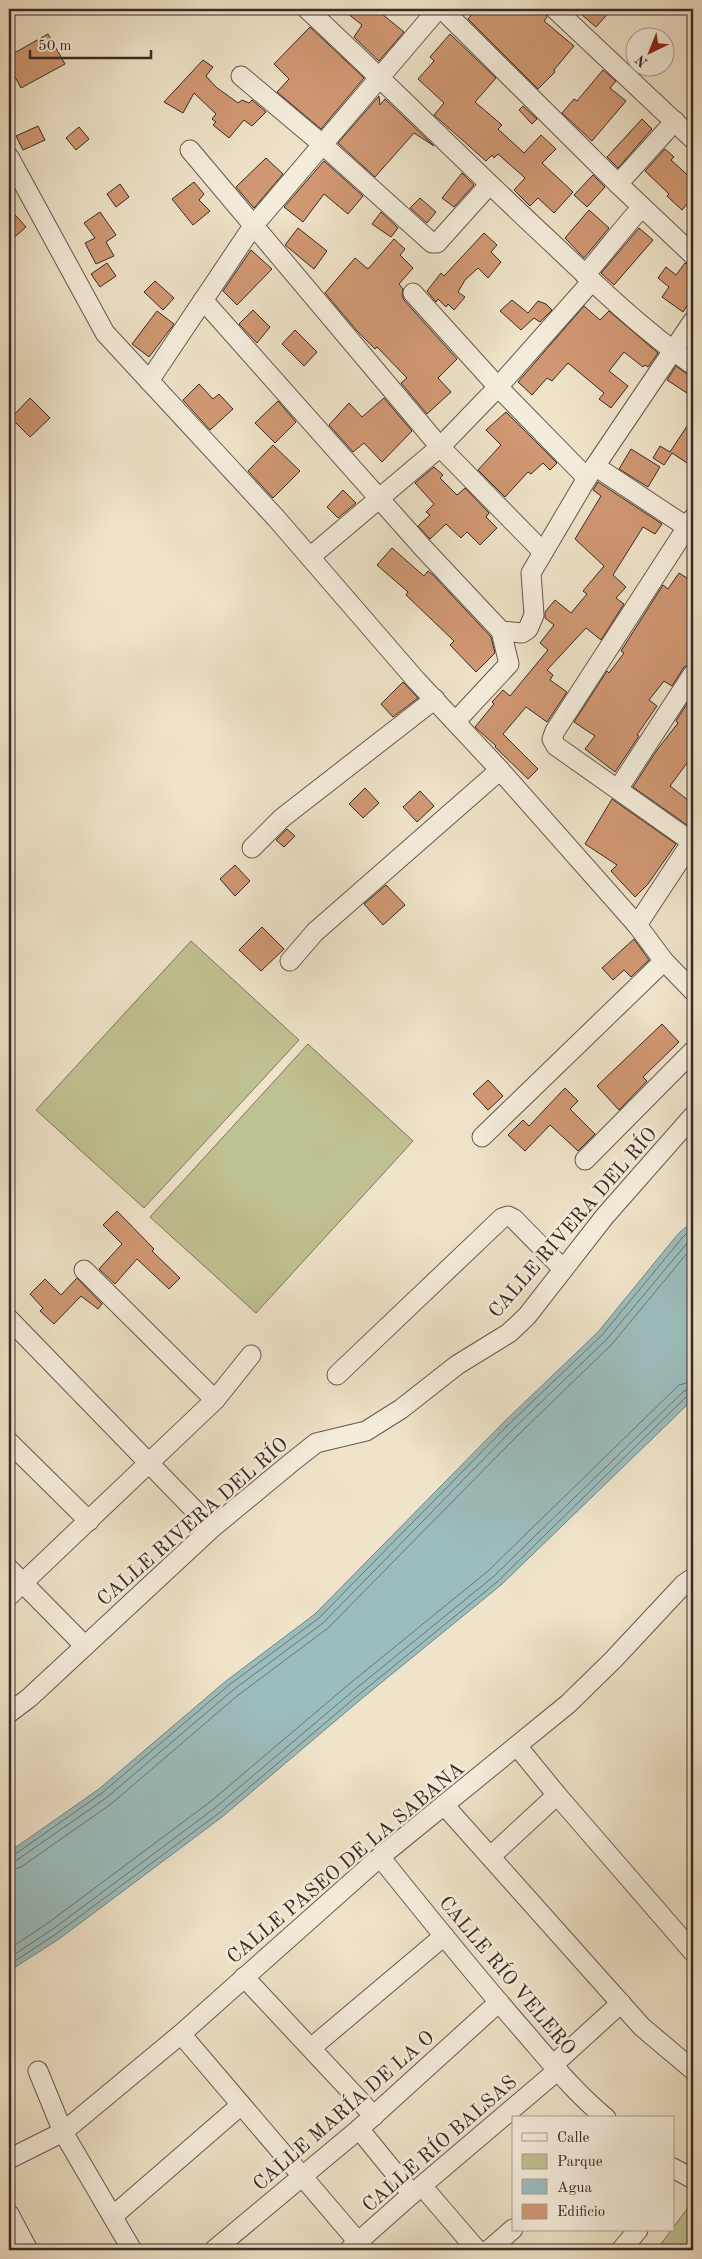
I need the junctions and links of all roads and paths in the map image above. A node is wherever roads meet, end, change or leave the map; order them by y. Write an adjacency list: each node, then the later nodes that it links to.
1 (307, 9): 6 (street)
2 (438, 9): 6 (street)
3 (442, 9): 12 (street)
4 (556, 9): 7 (street)
5 (241, 76): 9 (street)
6 (380, 77): 9 (street); 13 (street)
7 (675, 121): 8 (street); 12 (street)
8 (693, 139)
9 (322, 144): 13 (street); 15 (street)
10 (190, 150): 15 (street)
11 (10, 165): 23 (street)
12 (618, 184): 14 (street)
13 (489, 185): 17 (street)
14 (642, 207): 16 (street); 17 (street)
15 (253, 226): 19 (street); 25 (street)
16 (693, 254)
17 (589, 278): 21 (street); 24 (street)
18 (413, 293): 24 (street)
19 (203, 300): 23 (street); 27 (street)
20 (693, 321): 21 (street)
21 (673, 350): 22 (street); 26 (street)
22 (693, 365)
23 (149, 381): 30 (street)
24 (498, 387): 25 (street); 26 (street)
25 (440, 447): 27 (street); 29 (street)
26 (591, 472): 28 (street); 29 (street)
27 (379, 499): 30 (street); 31 (street)
28 (691, 525): 36 (street)
29 (543, 552): 31 (street)
30 (310, 557): 33 (street)
31 (501, 631): 34 (street)
32 (693, 674): 36 (street)
33 (435, 699): 34 (street); 38 (street)
34 (456, 722): 35 (street)
35 (500, 770): 39 (street); 40 (street)
36 (618, 789): 37 (street)
37 (693, 841): 39 (street)
38 (252, 848)
39 (636, 925): 41 (street)
40 (290, 961)
41 (664, 961): 42 (street); 45 (street)
42 (693, 991)
43 (693, 1051): 46 (street)
44 (693, 1116): 47 (street, CALLE RIVERA DEL RÍO)
45 (482, 1137)
46 (585, 1160)
47 (563, 1269): 51 (street); 56 (street, CALLE RIVERA DEL RÍO)
48 (84, 1270): 52 (street)
49 (9, 1319): 54 (street)
50 (250, 1355): 52 (street)
51 (337, 1375)
52 (215, 1400): 54 (street)
53 (9, 1442): 55 (street)
54 (148, 1464): 55 (street); 56 (street)
55 (89, 1521): 59 (street)
56 (212, 1528): 60 (street, CALLE RIVERA DEL RÍO)
57 (9, 1569): 59 (street)
58 (693, 1578): 62 (street, CALLE PASEO DE LA SABANA)
59 (16, 1590): 60 (street)
60 (85, 1646): 61 (street, CALLE RIVERA DEL RÍO)
61 (9, 1713)
62 (517, 1746): 63 (street); 64 (street, CALLE PASEO DE LA SABANA)
63 (556, 1795): 65 (street); 68 (street)
64 (444, 1805): 65 (street); 66 (street, CALLE PASEO DE LA SABANA)
65 (491, 1856): 71 (street)
66 (380, 1858): 67 (street, CALLE RÍO VELERO); 69 (street, CALLE PASEO DE LA SABANA)
67 (444, 1936): 70 (street, CALLE RÍO VELERO); 73 (street)
68 (693, 1952)
69 (244, 1977): 72 (street, CALLE PASEO DE LA SABANA); 73 (street)
70 (499, 2002): 74 (street, CALLE RÍO VELERO); 78 (street, CALLE MARÍA DE LA O)
71 (620, 2003): 74 (street, CALLE RÍO BALSAS); 75 (street)
72 (181, 2034): 77 (street); 81 (street, CALLE PASEO DE LA SABANA)
73 (310, 2048): 78 (street)
74 (556, 2068): 79 (street, CALLE RÍO VELERO); 86 (street, CALLE RÍO BALSAS)
75 (693, 2070)
76 (38, 2071): 81 (street)
77 (241, 2105): 84 (street); 88 (street)
78 (374, 2116): 80 (street, CALLE MARÍA DE LA O)
79 (604, 2116)
80 (359, 2130): 84 (street, CALLE MARÍA DE LA O); 86 (street)
81 (64, 2132): 82 (street, CALLE PASEO DE LA SABANA); 88 (street)
82 (9, 2159)
83 (674, 2169): 85 (street)
84 (304, 2177): 91 (street); 94 (street, CALLE MARÍA DE LA O)
85 (693, 2179)
86 (417, 2190): 91 (street, CALLE RÍO BALSAS); 95 (street)
87 (9, 2214): 92 (street)
88 (113, 2216): 93 (street)
89 (512, 2230): 96 (street)
90 (637, 2232): 97 (street)
91 (357, 2248)
92 (28, 2250)
93 (132, 2250)
94 (214, 2250)
95 (477, 2250)
96 (489, 2250)
97 (625, 2250)

